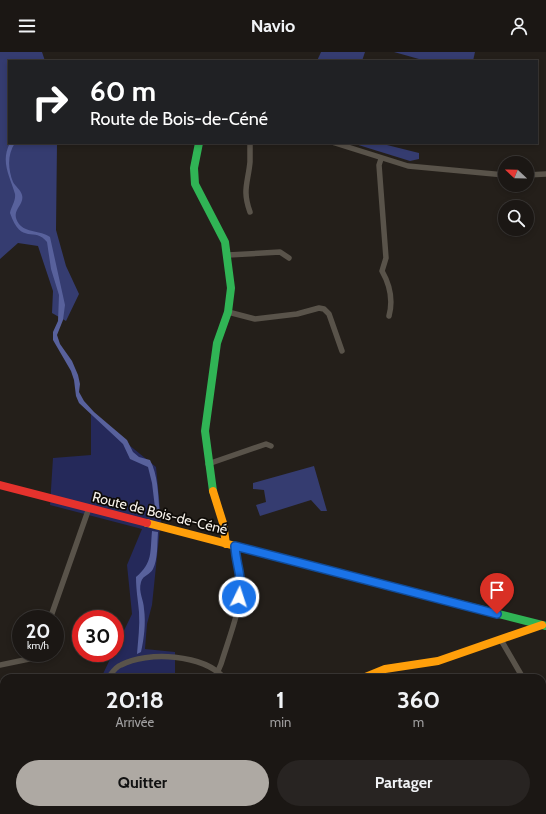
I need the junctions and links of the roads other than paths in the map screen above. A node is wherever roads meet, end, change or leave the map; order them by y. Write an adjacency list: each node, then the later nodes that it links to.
1 (199, 144): 9 (street)
2 (250, 144): 8 (street)
3 (338, 144): 4 (street)
4 (381, 158): 5 (street); 12 (street)
5 (498, 174)
6 (546, 174): 7 (street)
7 (534, 175)
8 (250, 212)
9 (228, 256): 10 (street); 11 (street)
10 (289, 258)
11 (228, 312): 13 (street); 15 (street)
12 (389, 316)
13 (342, 351)
14 (271, 446): 15 (street)
15 (208, 464): 18 (street)
16 (0, 485): 17 (street, Route de Bois-de-Céné)
17 (89, 508): 18 (street, Route de Bois-de-Céné); 20 (street)
18 (226, 544): 19 (street, Route de Bois-de-Céné)
19 (235, 546): 21 (street, Route de Bois-de-Céné); 25 (street)
20 (53, 610)
21 (544, 626): 22 (street)
22 (501, 640): 28 (street); 29 (street)
23 (14, 662): 24 (street)
24 (0, 665)
25 (218, 671): 26 (street); 27 (street)
26 (112, 674)
27 (221, 674)
28 (373, 674)
29 (521, 674)

